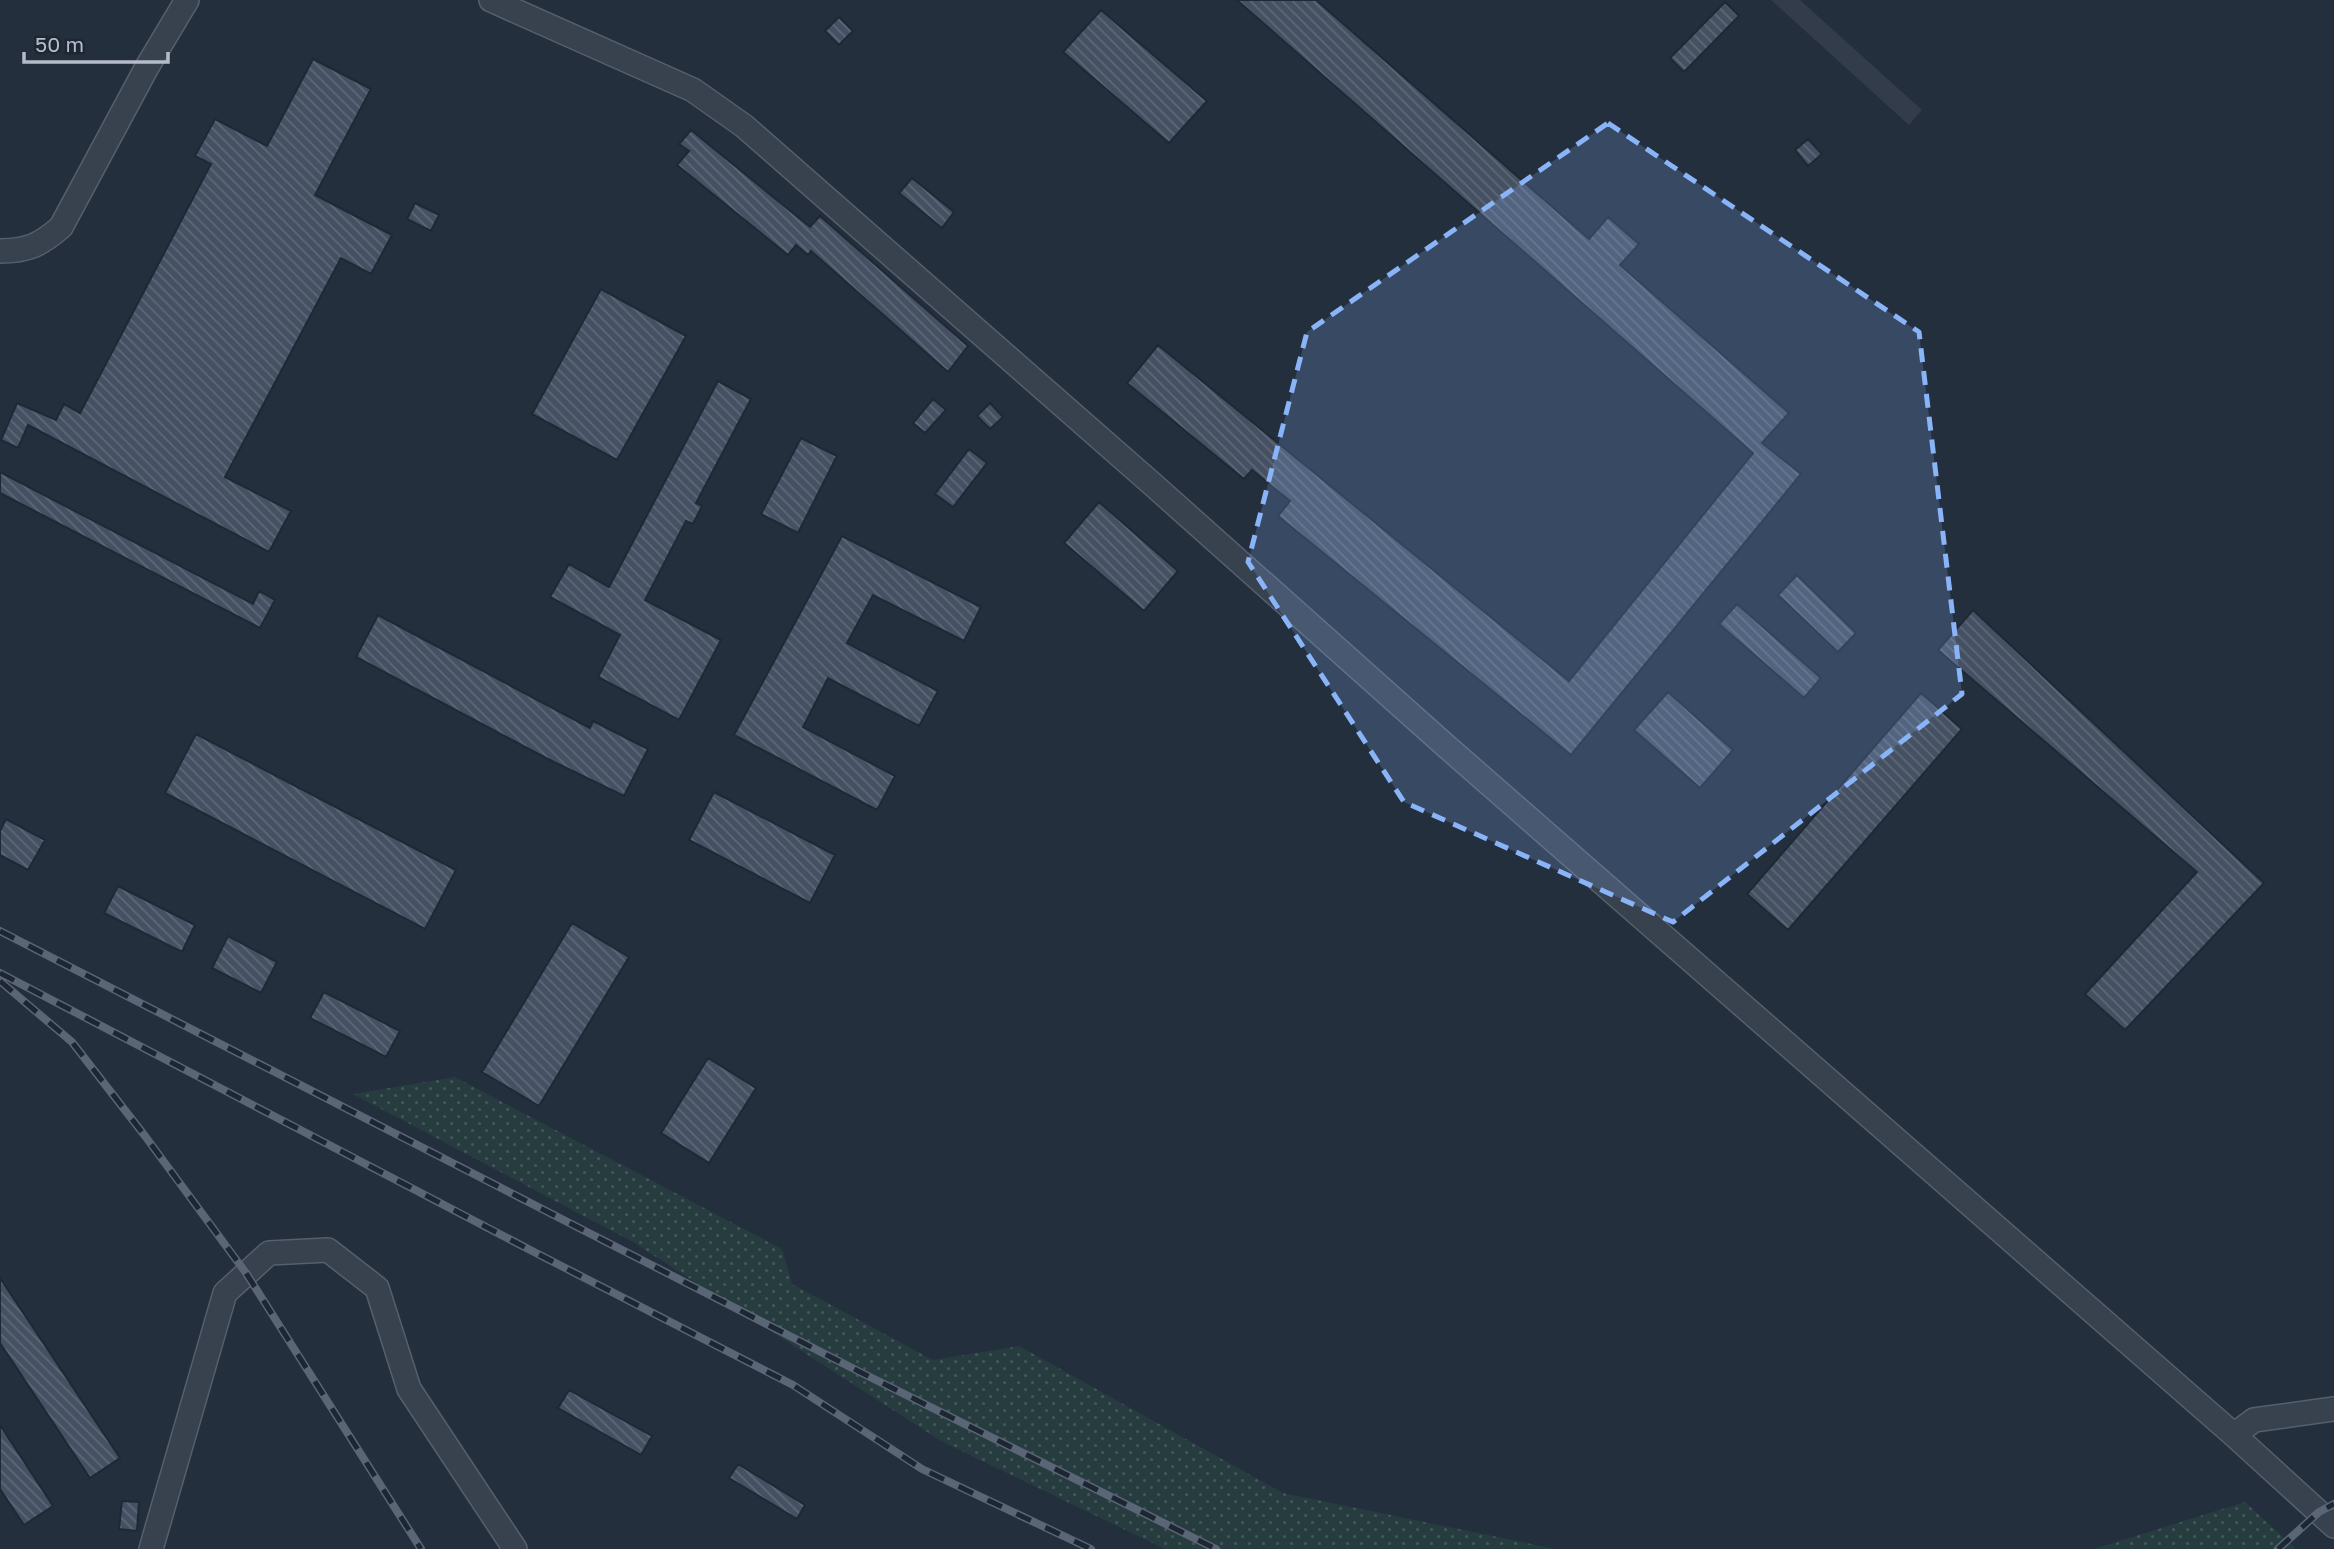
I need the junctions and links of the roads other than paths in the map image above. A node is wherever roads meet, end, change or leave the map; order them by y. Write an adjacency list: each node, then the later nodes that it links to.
1 (187, 0): 3 (lane)
2 (491, 0): 5 (lane)
3 (0, 251)
4 (2334, 1409): 5 (lane)
5 (2234, 1435): 6 (lane)
6 (2334, 1526)
7 (152, 1549): 8 (lane)
8 (515, 1549)

